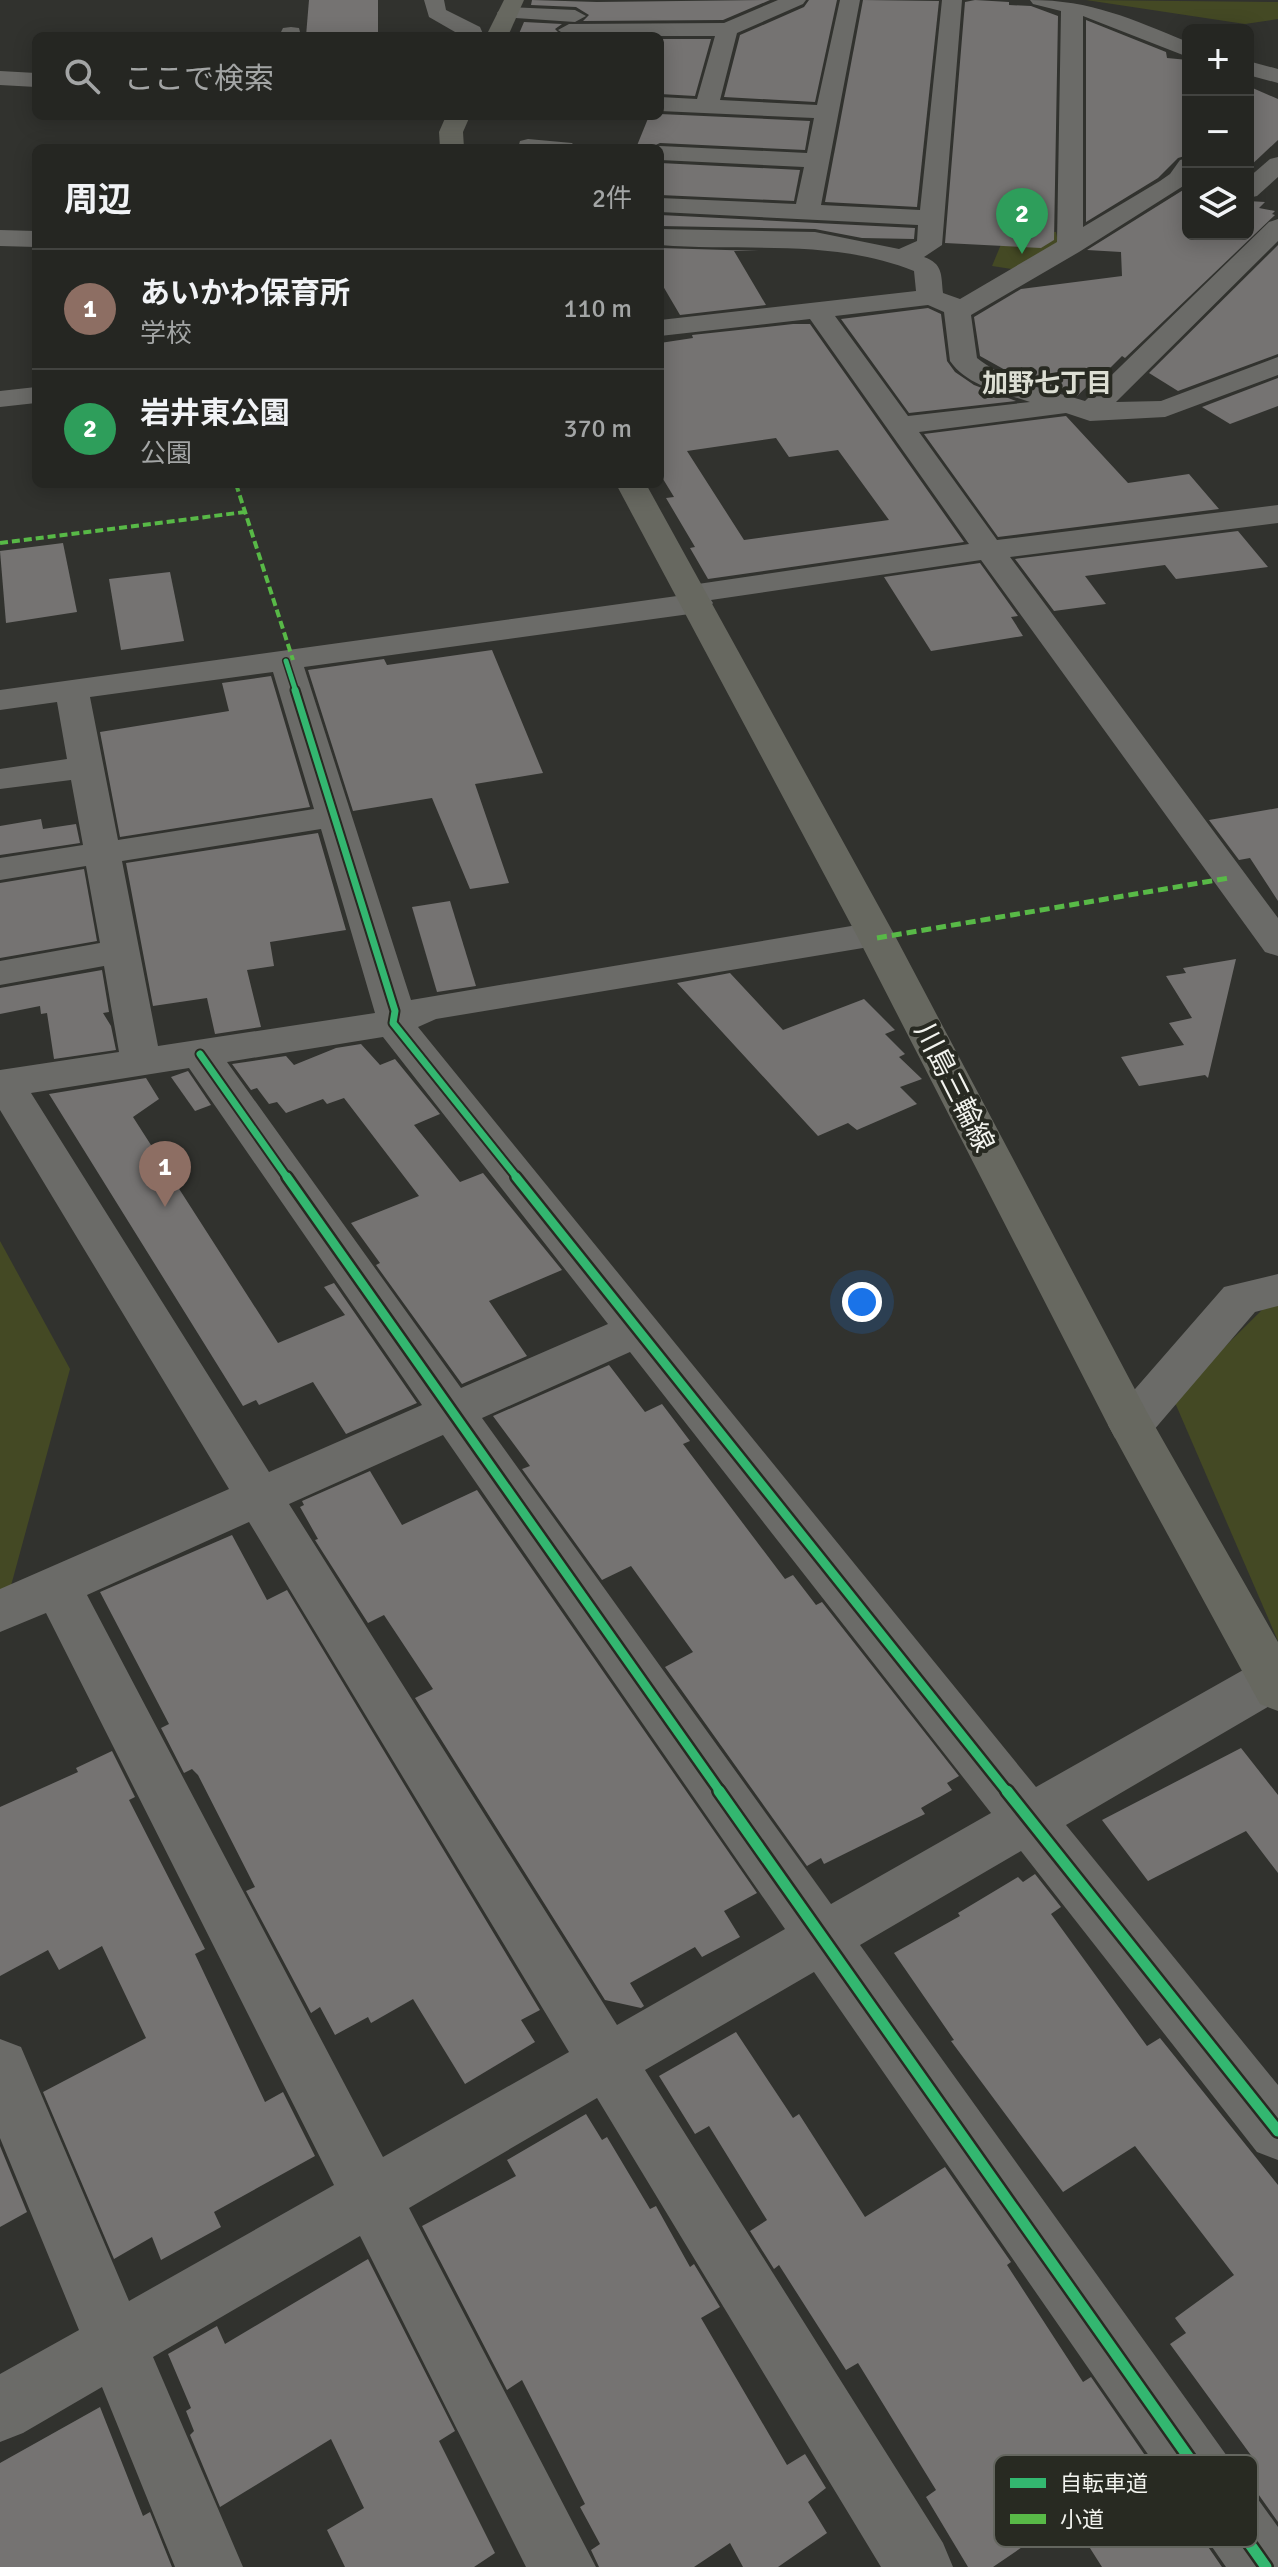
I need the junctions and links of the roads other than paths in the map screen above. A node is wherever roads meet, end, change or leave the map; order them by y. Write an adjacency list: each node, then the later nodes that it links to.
1 (434, 0): 11 (street)
2 (796, 0): 9 (street)
3 (850, 0): 21 (street)
4 (952, 0): 34 (street)
5 (1040, 0): 7 (street)
6 (511, 6): 8 (street); 12 (main road)
7 (1072, 7): 13 (street); 39 (street)
8 (573, 21): 10 (street)
9 (727, 29): 10 (street); 20 (street)
10 (668, 30): 14 (street)
11 (472, 32)
12 (499, 32)
13 (1182, 48)
14 (664, 50)
15 (1254, 70): 16 (street)
16 (1278, 76)
17 (0, 78): 18 (street)
18 (32, 80)
19 (664, 104): 20 (street)
20 (707, 106): 21 (street)
21 (827, 112): 25 (street)
22 (456, 120): 23 (main road)
23 (452, 144)
24 (664, 153): 25 (street)
25 (818, 161): 33 (street)
26 (1278, 164): 29 (street)
27 (1186, 168): 28 (street)
28 (1178, 187): 39 (street)
29 (1254, 187)
30 (1254, 194): 31 (street)
31 (1278, 198)
32 (664, 205): 33 (street)
33 (807, 212): 34 (street)
34 (931, 218): 40 (street)
35 (1278, 227): 48 (street)
36 (664, 237): 40 (street)
37 (0, 238): 38 (street)
38 (32, 239)
39 (1070, 247): 42 (street)
40 (903, 257): 41 (street)
41 (930, 297): 42 (street); 43 (street)
42 (962, 309): 48 (street)
43 (817, 310): 44 (street); 49 (street)
44 (664, 328)
45 (1278, 365): 48 (street)
46 (32, 395): 47 (street)
47 (0, 399)
48 (1077, 409): 49 (street)
49 (900, 426): 52 (street)
50 (633, 488): 53 (main road, 川島三輪線)
51 (1278, 514): 52 (street)
52 (989, 550): 53 (street); 63 (street)
53 (694, 598): 54 (street); 62 (main road, 川島三輪線)
54 (286, 661): 55 (street); 59 (street)
55 (72, 690): 56 (street); 57 (street)
56 (0, 700)
57 (86, 767): 58 (street); 60 (street)
58 (0, 779)
59 (332, 817): 60 (street); 66 (street)
60 (102, 853): 61 (street); 64 (street)
61 (0, 869)
62 (875, 934): 66 (street); 73 (main road, 川島三輪線)
63 (1278, 944)
64 (121, 951): 65 (street); 68 (street)
65 (0, 973)
66 (393, 1023): 67 (street); 71 (street)
67 (200, 1054): 68 (street); 72 (street)
68 (141, 1063): 69 (street)
69 (3, 1085): 74 (street)
70 (1278, 1290): 73 (street)
71 (637, 1330): 72 (street); 78 (street)
72 (452, 1412): 74 (street); 79 (street)
73 (1131, 1425): 77 (main road, 川島三輪線)
74 (259, 1497): 75 (street); 80 (street)
75 (57, 1586): 76 (street); 83 (street)
76 (0, 1611)
77 (1274, 1685): 78 (street)
78 (1029, 1819): 79 (street); 82 (street)
79 (823, 1938): 80 (street); 86 (street)
80 (608, 2061): 83 (street); 90 (street)
81 (0, 2067): 84 (street)
82 (1278, 2131)
83 (371, 2197): 84 (street); 89 (street)
84 (116, 2344): 85 (street); 88 (street)
85 (0, 2410)
86 (1187, 2455)
87 (1252, 2547): 91 (street)
88 (209, 2567)
89 (562, 2567)
90 (919, 2567)
91 (1266, 2567)

